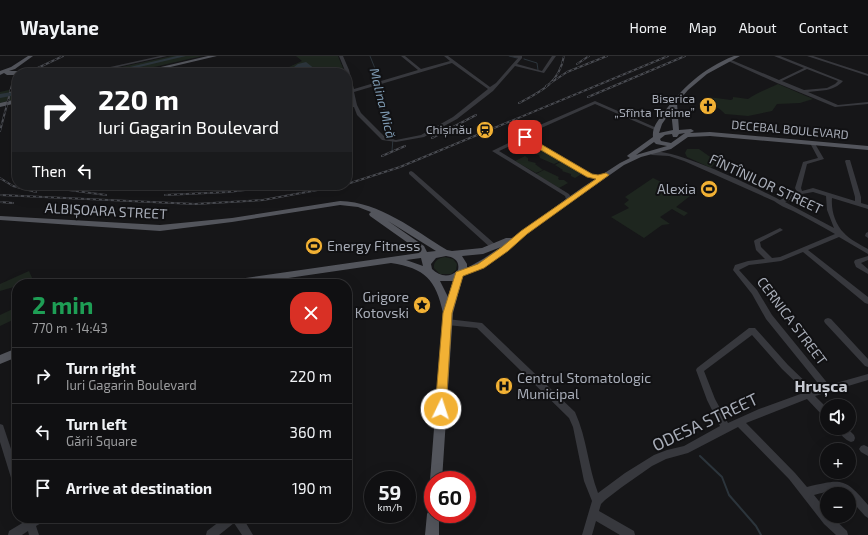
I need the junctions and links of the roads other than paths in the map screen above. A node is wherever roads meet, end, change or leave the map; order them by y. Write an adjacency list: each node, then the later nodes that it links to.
1 (31, 56): 14 (main road)
2 (165, 56): 17 (street)
3 (215, 56): 18 (main road)
4 (341, 56): 19 (street)
5 (403, 56): 21 (street)
6 (446, 56): 13 (street)
7 (512, 56): 15 (street)
8 (554, 56): 15 (street)
9 (738, 56): 12 (main road)
10 (776, 56): 20 (street)
11 (809, 56): 24 (street)
12 (728, 60): 25 (street); 32 (main road)
13 (452, 61): 21 (street); 28 (street)
14 (23, 62): 16 (main road); 23 (main road)
15 (514, 65): 28 (street)
16 (26, 68)
17 (109, 68)
18 (161, 68)
19 (346, 68)
20 (807, 68): 25 (street); 30 (street)
21 (421, 71): 29 (street)
22 (12, 72): 23 (main road)
23 (0, 73)
24 (868, 75)
25 (778, 82): 30 (street)
26 (812, 85): 30 (street)
27 (352, 88): 29 (street)
28 (491, 90): 35 (street)
29 (353, 91): 35 (street)
30 (800, 91): 33 (street)
31 (12, 102): 34 (main road)
32 (674, 102): 37 (main road); 38 (main road)
33 (868, 103)
34 (0, 105)
35 (356, 105): 36 (street)
36 (352, 106)
37 (663, 118): 38 (main road); 39 (main road)
38 (675, 125): 39 (main road); 40 (main road, DECEBAL BOULEVARD); 42 (main road); 44 (main road)
39 (656, 129): 41 (street); 42 (main road)
40 (710, 134): 43 (main road, DECEBAL BOULEVARD); 44 (main road, DECEBAL BOULEVARD)
41 (525, 137): 51 (street); 54 (street)
42 (656, 137): 44 (main road); 49 (main road)
43 (812, 143): 45 (main road, DECEBAL BOULEVARD); 52 (street)
44 (672, 145): 46 (main road, DECEBAL BOULEVARD); 47 (street)
45 (868, 148)
46 (652, 153): 47 (street, FÎNTÎNILOR STREET); 49 (main road, DECEBAL BOULEVARD)
47 (680, 158): 55 (street, FÎNTÎNILOR STREET)
48 (848, 162): 56 (street)
49 (622, 164): 51 (main road)
50 (411, 173): 64 (street)
51 (606, 175): 54 (main road)
52 (800, 193): 53 (street); 55 (street)
53 (829, 194): 56 (street); 62 (street, FÎNTÎNILOR STREET)
54 (565, 203): 61 (main road)
55 (779, 203): 62 (street, FÎNTÎNILOR STREET)
56 (858, 204): 57 (street)
57 (868, 207)
58 (370, 209): 59 (main road, ALBIȘOARA STREET); 63 (main road, ALBIȘOARA STREET); 67 (main road, ALBIȘOARA STREET)
59 (2, 219)
60 (780, 230): 72 (street)
61 (524, 232): 64 (main road); 74 (main road)
62 (841, 234): 65 (street); 66 (street, FÎNTÎNILOR STREET)
63 (414, 244): 68 (main road); 70 (main road, ALBIȘOARA STREET)
64 (494, 247): 67 (main road)
65 (803, 249): 72 (street); 77 (street)
66 (868, 252)
67 (444, 254): 70 (main road); 74 (main road)
68 (403, 257): 70 (main road); 71 (main road)
69 (868, 258): 73 (street)
70 (426, 259): 75 (main road)
71 (392, 260): 75 (main road); 76 (main road)
72 (770, 260): 84 (street, CERNICA STREET)
73 (868, 272)
74 (459, 274): 75 (main road); 78 (main road)
75 (432, 275): 78 (main road)
76 (260, 279)
77 (868, 301)
78 (447, 318): 93 (main road); 95 (street)
79 (828, 322): 82 (street)
80 (12, 354): 81 (main road)
81 (0, 360)
82 (868, 364)
83 (868, 377): 84 (street, ODESA STREET)
84 (827, 388): 85 (street, ODESA STREET)
85 (810, 394): 86 (street); 87 (street, ODESA STREET); 89 (street)
86 (820, 406)
87 (739, 422): 89 (street, ODESA STREET); 94 (street)
88 (0, 428): 92 (street)
89 (726, 428): 95 (street, ODESA STREET)
90 (848, 435): 91 (street)
91 (851, 438)
92 (12, 465)
93 (437, 471)
94 (806, 492): 96 (street); 110 (street)
95 (597, 501): 97 (street)
96 (868, 513)
97 (594, 514): 108 (street); 109 (street)
98 (27, 523): 103 (street)
99 (30, 523): 104 (street)
100 (226, 523): 105 (street)
101 (240, 523): 106 (street)
102 (433, 523): 107 (main road)
103 (13, 535)
104 (34, 535)
105 (211, 535)
106 (248, 535)
107 (432, 535)
108 (587, 535)
109 (630, 535)
110 (843, 535)

